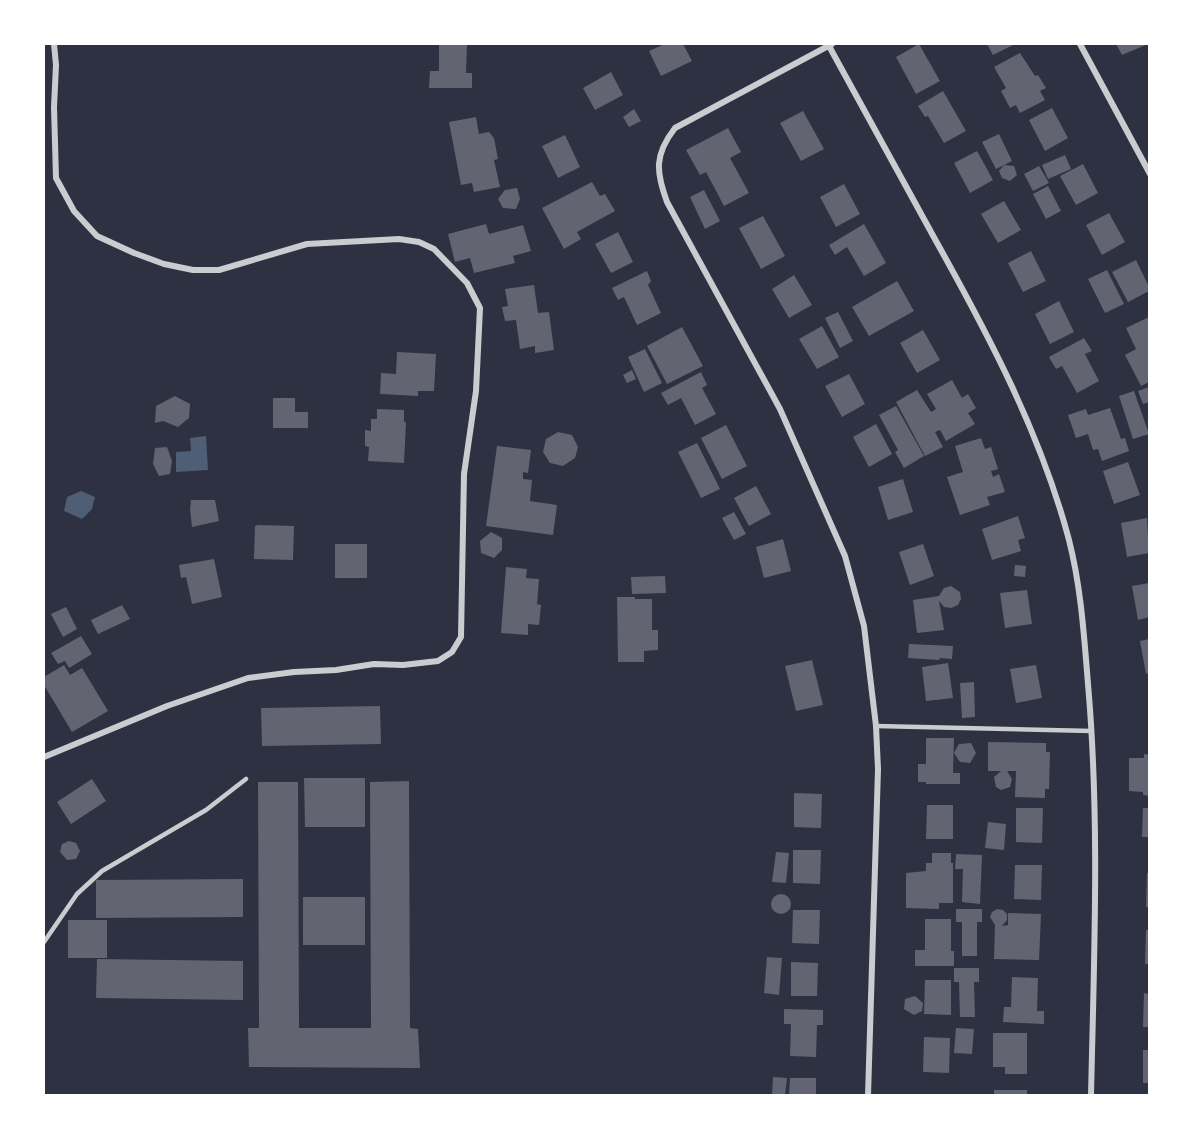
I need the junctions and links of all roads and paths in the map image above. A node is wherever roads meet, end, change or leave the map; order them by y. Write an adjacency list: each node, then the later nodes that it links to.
1 (54, 44): 7 (street)
2 (1080, 44): 4 (street)
3 (831, 45): 5 (street); 6 (street)
4 (1149, 174)
5 (876, 726): 6 (lane); 10 (street)
6 (1092, 731): 11 (street)
7 (44, 757)
8 (246, 779): 9 (lane)
9 (44, 942)
10 (868, 1095)
11 (1091, 1095)

